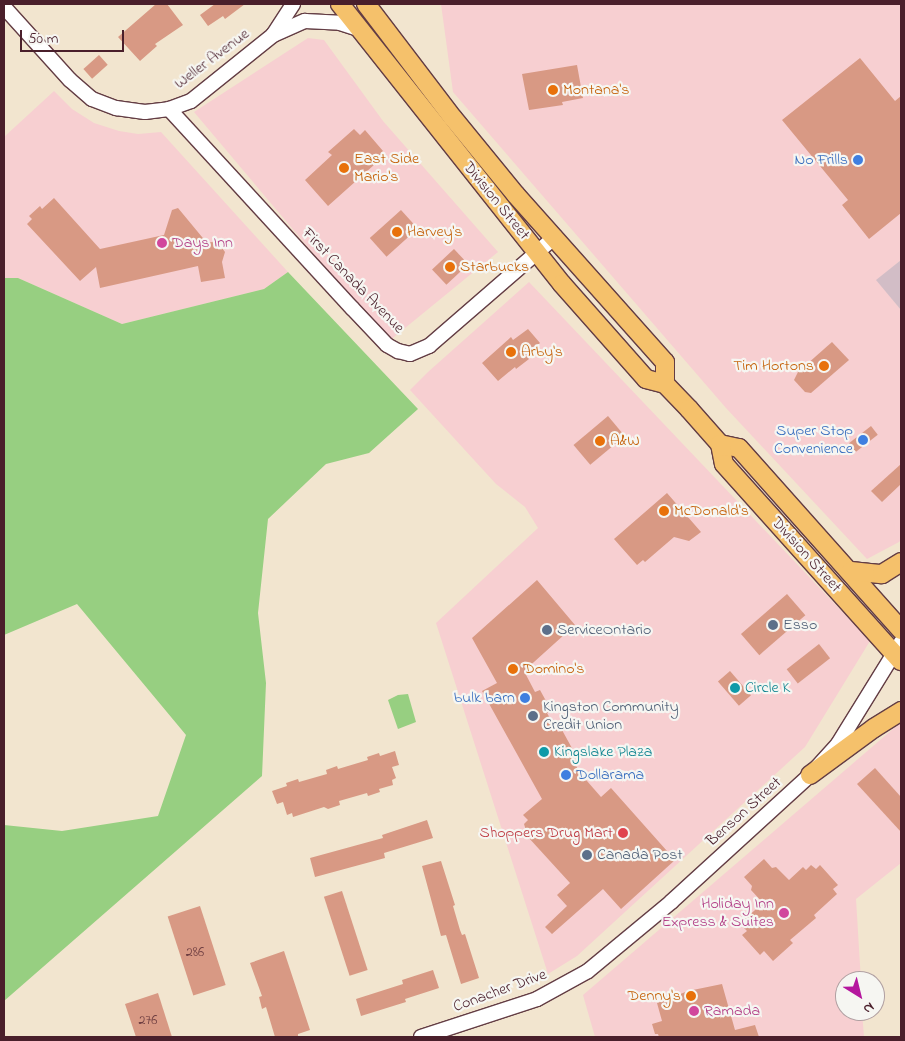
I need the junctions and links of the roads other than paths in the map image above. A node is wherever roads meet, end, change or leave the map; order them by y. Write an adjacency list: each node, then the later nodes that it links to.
1 (293, 4): 6 (street, Weller Avenue)
2 (340, 4): 5 (main road, Division Street)
3 (366, 4): 8 (main road, Division Street)
4 (4, 6): 7 (street, Weller Avenue)
5 (361, 30): 6 (street, Weller Avenue); 9 (main road, Division Street)
6 (273, 35): 7 (street, Weller Avenue)
7 (169, 109): 9 (street, First Canada Avenue)
8 (555, 237): 9 (street, First Canada Avenue); 10 (main road, Division Street)
9 (537, 251): 10 (main road, Division Street)
10 (665, 384): 11 (main road, Division Street)
11 (720, 444): 13 (main road, Division Street); 15 (main road, Division Street)
12 (901, 562): 13 (main road)
13 (852, 571): 14 (main road, Division Street)
14 (901, 630)
15 (899, 652): 17 (street, Benson Street)
16 (901, 711): 17 (main road)
17 (810, 775): 18 (street, Benson Street)
18 (588, 971): 19 (street, Conacher Drive)
19 (421, 1037)

